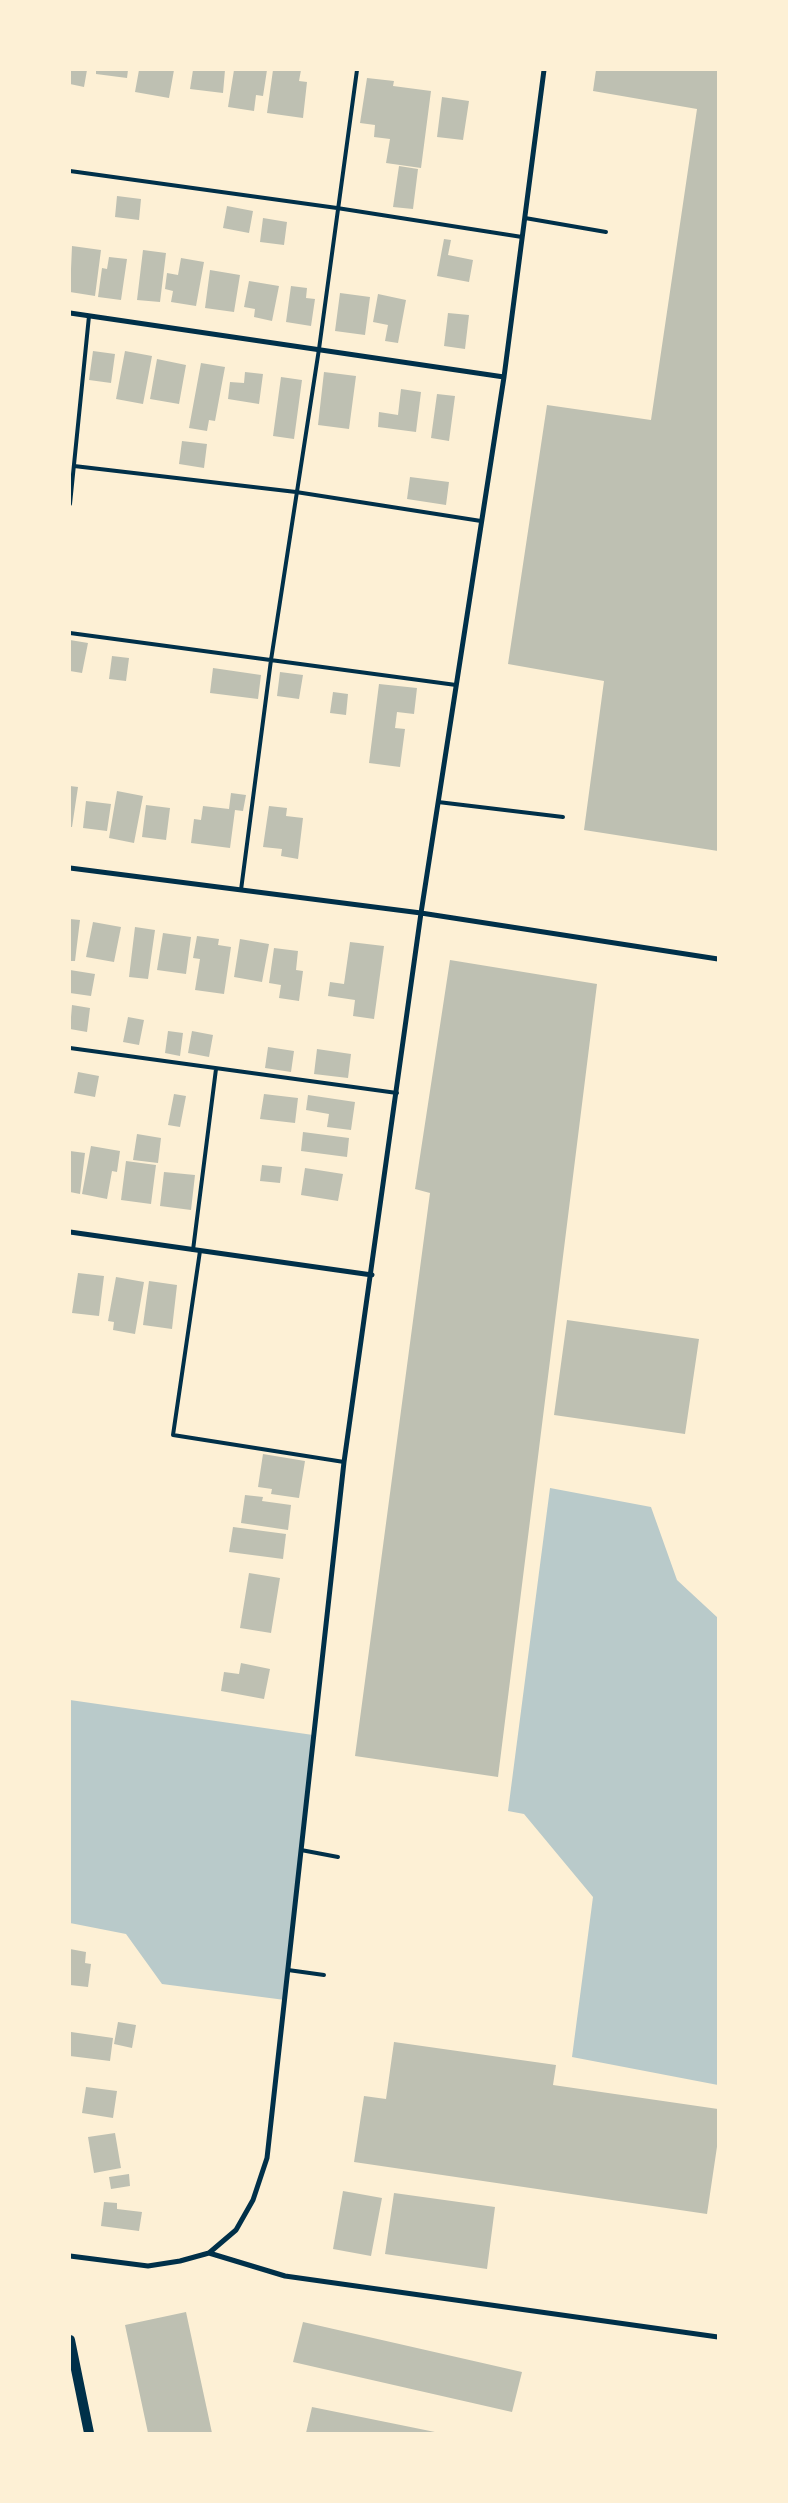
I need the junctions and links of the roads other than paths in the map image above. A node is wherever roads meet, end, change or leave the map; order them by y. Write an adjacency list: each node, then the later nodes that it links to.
1 (356, 70): 4 (lane)
2 (544, 70): 5 (street)
3 (70, 171): 4 (lane)
4 (337, 208): 7 (lane); 10 (lane)
5 (525, 218): 6 (lane); 7 (street)
6 (606, 232)
7 (522, 237): 11 (street)
8 (70, 313): 9 (street)
9 (89, 316): 10 (street); 12 (lane)
10 (318, 349): 11 (street); 13 (lane)
11 (504, 377): 15 (street)
12 (74, 466): 13 (lane); 14 (lane)
13 (296, 492): 15 (lane); 17 (lane)
14 (70, 504)
15 (482, 521): 18 (street)
16 (70, 633): 17 (lane)
17 (271, 660): 18 (lane); 22 (lane)
18 (456, 685): 19 (street)
19 (438, 802): 20 (lane); 23 (street)
20 (563, 817)
21 (70, 868): 22 (street)
22 (241, 890): 23 (street)
23 (421, 913): 24 (street); 27 (street)
24 (718, 959)
25 (70, 1048): 26 (lane)
26 (216, 1068): 27 (lane); 29 (lane)
27 (397, 1093): 31 (street)
28 (70, 1232): 29 (street)
29 (193, 1250): 30 (street)
30 (200, 1251): 31 (street); 32 (lane)
31 (372, 1275): 32 (street)
32 (344, 1462): 33 (street)
33 (301, 1850): 34 (lane); 35 (street)
34 (338, 1857)
35 (288, 1970): 36 (lane); 37 (street)
36 (324, 1975)
37 (209, 2253): 38 (street); 39 (street)
38 (70, 2256)
39 (718, 2337)
40 (70, 2340): 41 (main road)
41 (90, 2433)

